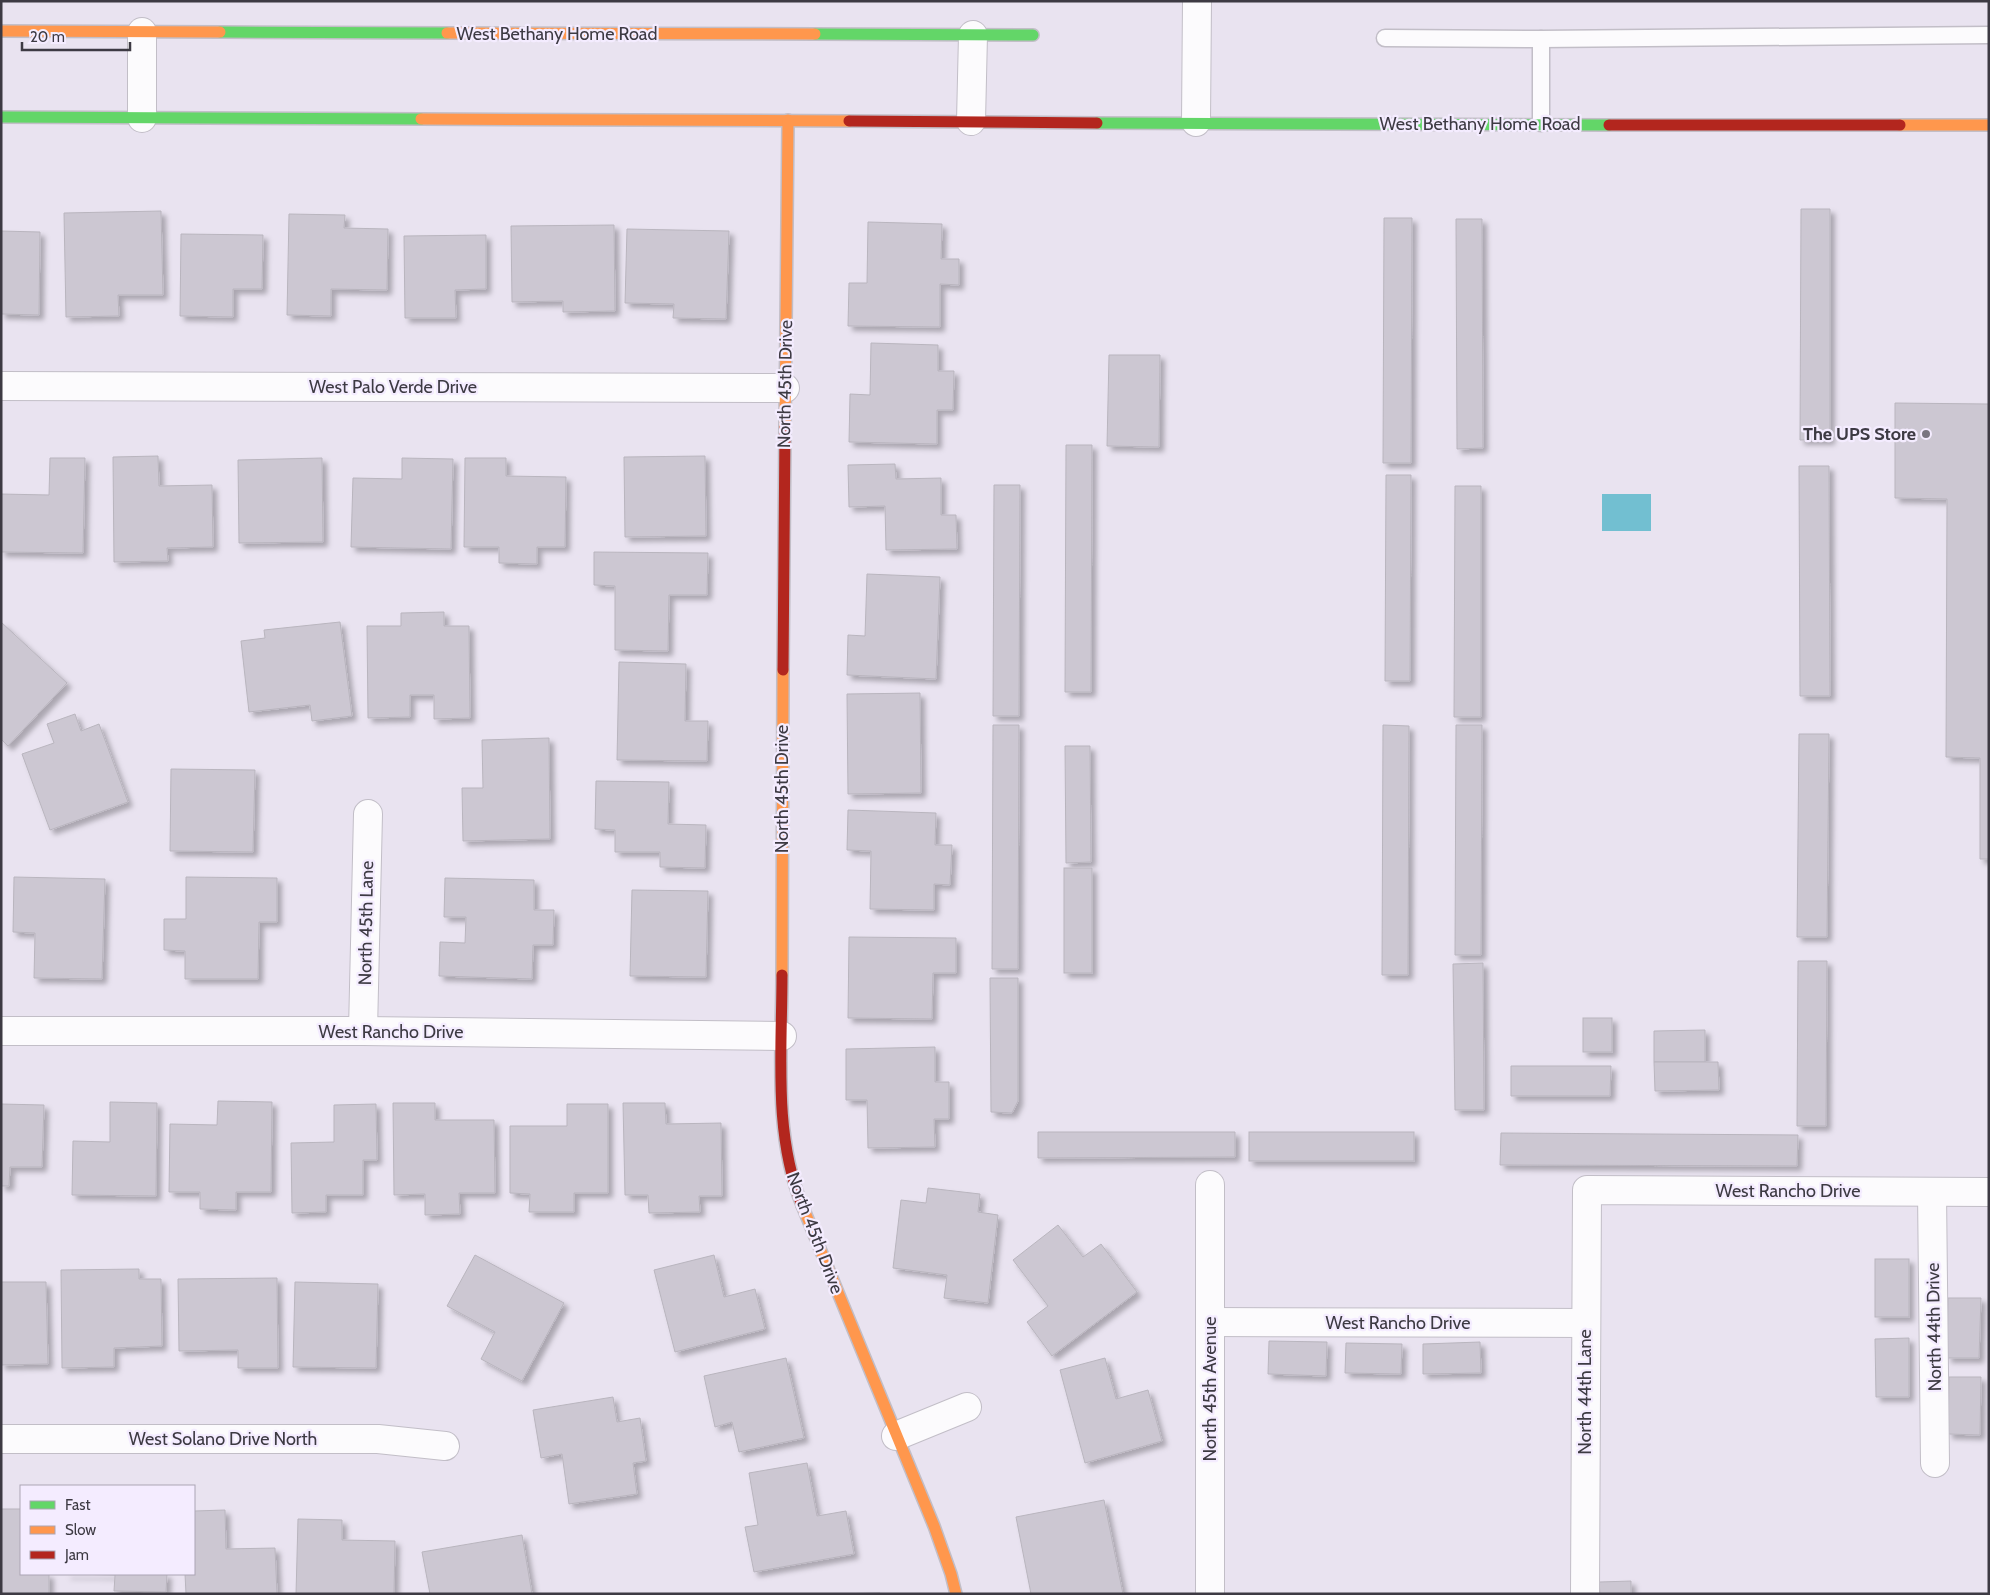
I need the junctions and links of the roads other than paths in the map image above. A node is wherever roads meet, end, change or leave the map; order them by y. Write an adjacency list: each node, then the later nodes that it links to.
1 (1197, 1): 13 (street)
2 (1, 31): 3 (street, West Bethany Home Road)
3 (142, 32): 5 (street, West Bethany Home Road); 10 (street)
4 (1989, 35): 8 (lane)
5 (973, 36): 6 (street, West Bethany Home Road); 12 (street)
6 (1033, 36)
7 (1385, 38): 8 (lane)
8 (1541, 39): 14 (lane)
9 (1, 117): 10 (street, West Bethany Home Road)
10 (142, 118): 11 (street, West Bethany Home Road)
11 (788, 120): 12 (street, West Bethany Home Road); 17 (street, North 45th Drive)
12 (971, 122): 13 (street, West Bethany Home Road)
13 (1196, 122): 14 (street, West Bethany Home Road)
14 (1541, 123): 15 (street, West Bethany Home Road)
15 (1989, 125)
16 (1, 386): 17 (street, West Palo Verde Drive)
17 (785, 388): 21 (street, North 45th Drive)
18 (368, 814): 20 (street, North 45th Lane)
19 (1, 1032): 20 (street, West Rancho Drive)
20 (363, 1032): 21 (street, West Rancho Drive)
21 (782, 1036): 29 (street, North 45th Drive)
22 (1210, 1184): 26 (street, North 45th Avenue)
23 (1586, 1190): 24 (street, West Rancho Drive); 27 (street, North 44th Lane)
24 (1932, 1192): 25 (street, West Rancho Drive); 32 (street, North 44th Drive)
25 (1989, 1192)
26 (1210, 1322): 27 (street, West Rancho Drive); 34 (street, North 45th Avenue)
27 (1586, 1323): 35 (street, North 44th Lane)
28 (967, 1407): 29 (street)
29 (896, 1436): 33 (street, North 45th Drive)
30 (1, 1438): 31 (street, West Solano Drive North)
31 (445, 1446)
32 (1935, 1463)
33 (956, 1594)
34 (1210, 1594)
35 (1585, 1594)

